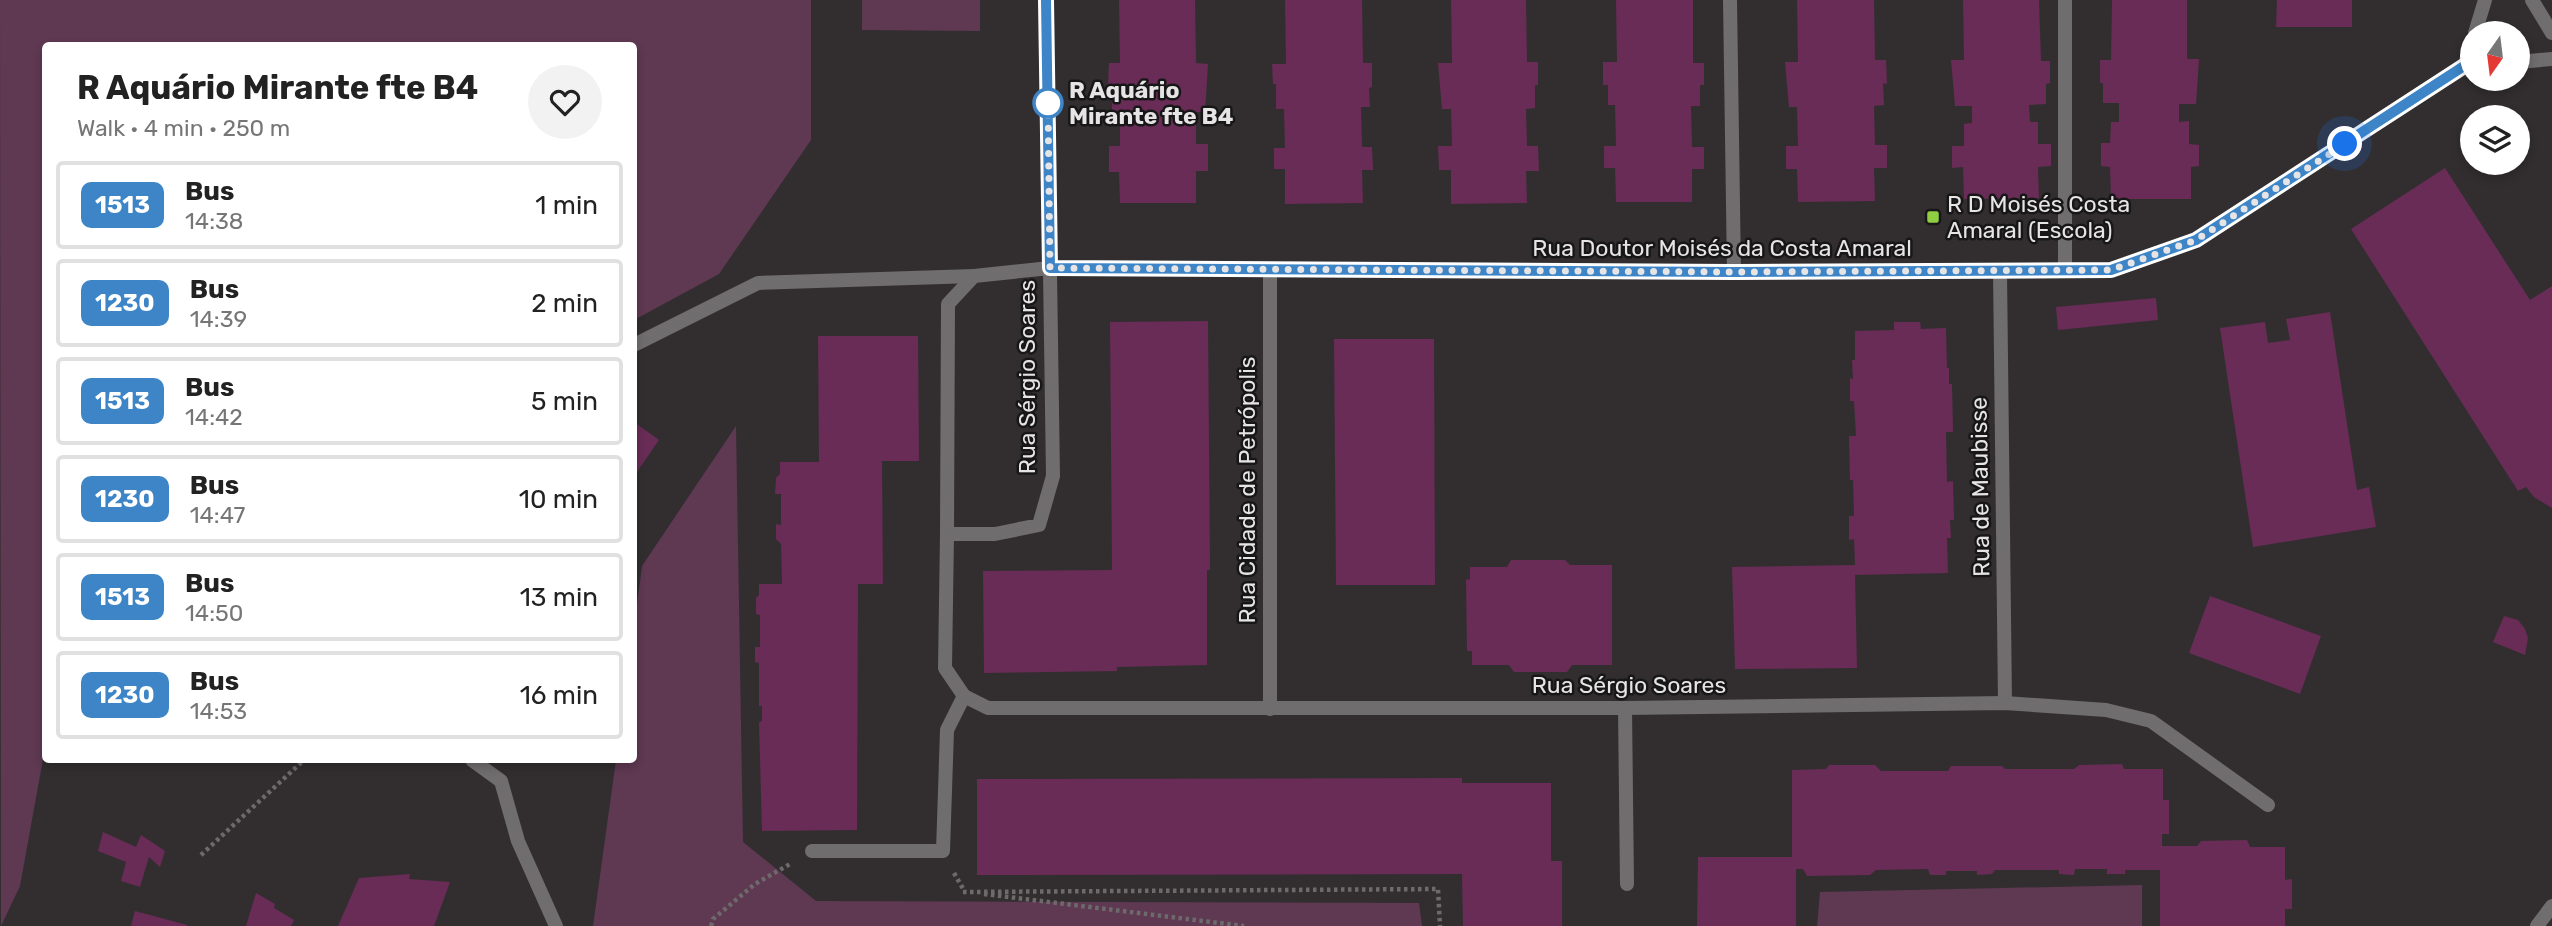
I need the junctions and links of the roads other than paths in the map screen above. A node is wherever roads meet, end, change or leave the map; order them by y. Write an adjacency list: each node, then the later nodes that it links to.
1 (1046, 0): 11 (street)
2 (1730, 0): 15 (street)
3 (2065, 0): 12 (street)
4 (2485, 0): 6 (street)
5 (2532, 0): 7 (street)
6 (2479, 21)
7 (2552, 33)
8 (2552, 59): 9 (street)
9 (2530, 61)
10 (2460, 71): 12 (street, Rua Doutor Moisés da Costa Amaral)
11 (1050, 268): 13 (street, Rua Doutor Moisés da Costa Amaral); 16 (street, Rua Sérgio Soares); 18 (street, Rua Sérgio Soares)
12 (2065, 270): 14 (street, Rua Doutor Moisés da Costa Amaral)
13 (1270, 271): 15 (street, Rua Doutor Moisés da Costa Amaral); 22 (street, Rua Cidade de Petrópolis)
14 (2000, 271): 15 (street, Rua Doutor Moisés da Costa Amaral); 20 (street, Rua de Maubisse)
15 (1734, 272)
16 (974, 276): 17 (street, Rua Sérgio Soares); 18 (street)
17 (637, 344)
18 (947, 534): 19 (street)
19 (964, 696): 22 (street, Rua Sérgio Soares); 25 (street)
20 (2005, 703): 21 (street, Rua Sérgio Soares); 24 (street, Rua Sérgio Soares)
21 (1625, 708): 22 (street, Rua Sérgio Soares); 26 (street)
22 (1270, 709)
23 (476, 763): 28 (street)
24 (2268, 805)
25 (812, 851)
26 (1627, 884)
27 (2552, 906): 29 (street)
28 (556, 926)
29 (2537, 926)

